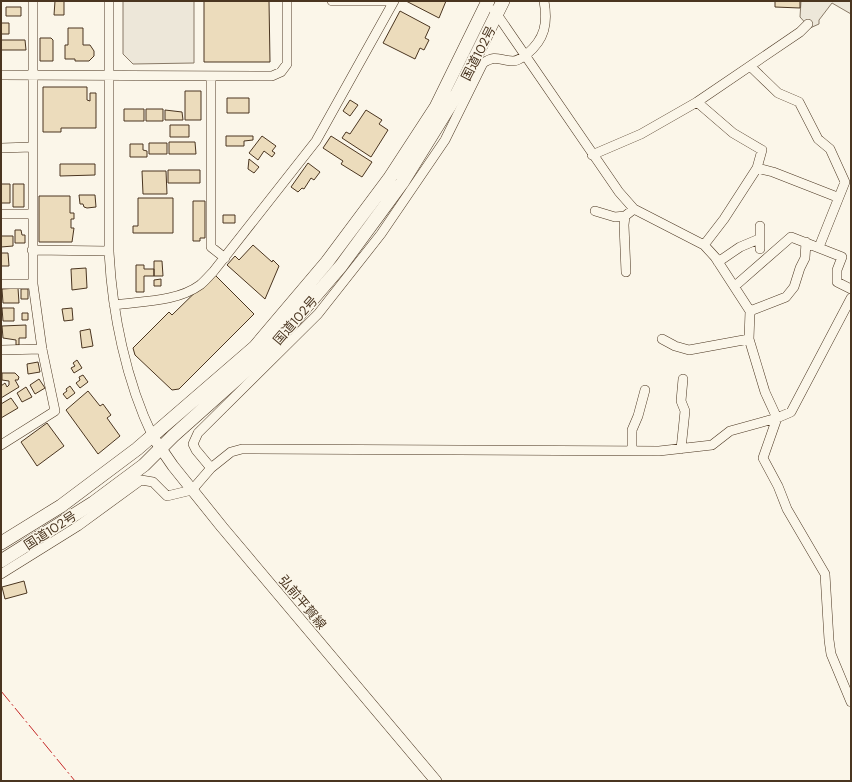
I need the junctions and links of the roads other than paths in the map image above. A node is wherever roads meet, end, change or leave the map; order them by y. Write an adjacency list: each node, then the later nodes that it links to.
1 (33, 1): 14 (street)
2 (109, 1): 15 (street)
3 (288, 1): 16 (street)
4 (332, 1): 5 (street)
5 (394, 1): 36 (street)
6 (488, 1): 9 (street); 53 (highway, 国道102号)
7 (503, 1): 9 (highway, 国道102号)
8 (544, 1): 11 (street)
9 (497, 15): 11 (street); 55 (highway, 国道102号)
10 (808, 24): 12 (street)
11 (524, 56): 20 (street); 58 (street)
12 (750, 66): 17 (street); 22 (street)
13 (1, 76): 14 (street)
14 (33, 76): 15 (street); 18 (street)
15 (109, 76): 16 (street); 35 (street)
16 (211, 76): 36 (street)
17 (697, 102): 20 (street); 21 (street)
18 (32, 147): 19 (street); 26 (street)
19 (1, 148)
20 (592, 156): 23 (street)
21 (757, 168): 22 (street); 31 (street)
22 (837, 197): 32 (street)
23 (634, 209): 27 (street); 31 (street)
24 (595, 211): 27 (street)
25 (1, 214): 26 (street)
26 (33, 214): 34 (street)
27 (625, 216): 38 (street)
28 (760, 226): 29 (street)
29 (759, 238): 33 (street); 37 (street)
30 (806, 242): 32 (street); 41 (street); 45 (street)
31 (704, 245): 37 (street)
32 (819, 247): 42 (street)
33 (760, 249)
34 (32, 250): 35 (street); 40 (street)
35 (109, 251): 44 (street)
36 (225, 258): 44 (street)
37 (718, 262): 41 (street)
38 (626, 272)
39 (1, 284): 40 (street)
40 (33, 284): 48 (street)
41 (735, 286): 45 (street)
42 (851, 289)
43 (851, 298): 52 (street)
44 (114, 305): 53 (street)
45 (750, 311): 47 (street)
46 (662, 339): 47 (street)
47 (749, 339): 52 (street)
48 (42, 349): 49 (street); 54 (street)
49 (1, 350)
50 (683, 379): 56 (street)
51 (645, 390): 57 (street)
52 (777, 418): 56 (street); 63 (street)
53 (153, 437): 55 (main road, 弘前平賀線); 60 (highway, 国道102号)
54 (1, 445)
55 (160, 448): 59 (main road, 弘前平賀線); 61 (highway, 国道102号)
56 (681, 449): 57 (street)
57 (632, 451): 58 (street)
58 (211, 468): 59 (street)
59 (192, 490): 62 (street); 64 (main road, 弘前平賀線)
60 (1, 542)
61 (1, 561)
62 (1, 574)
63 (851, 702)
64 (436, 781)

